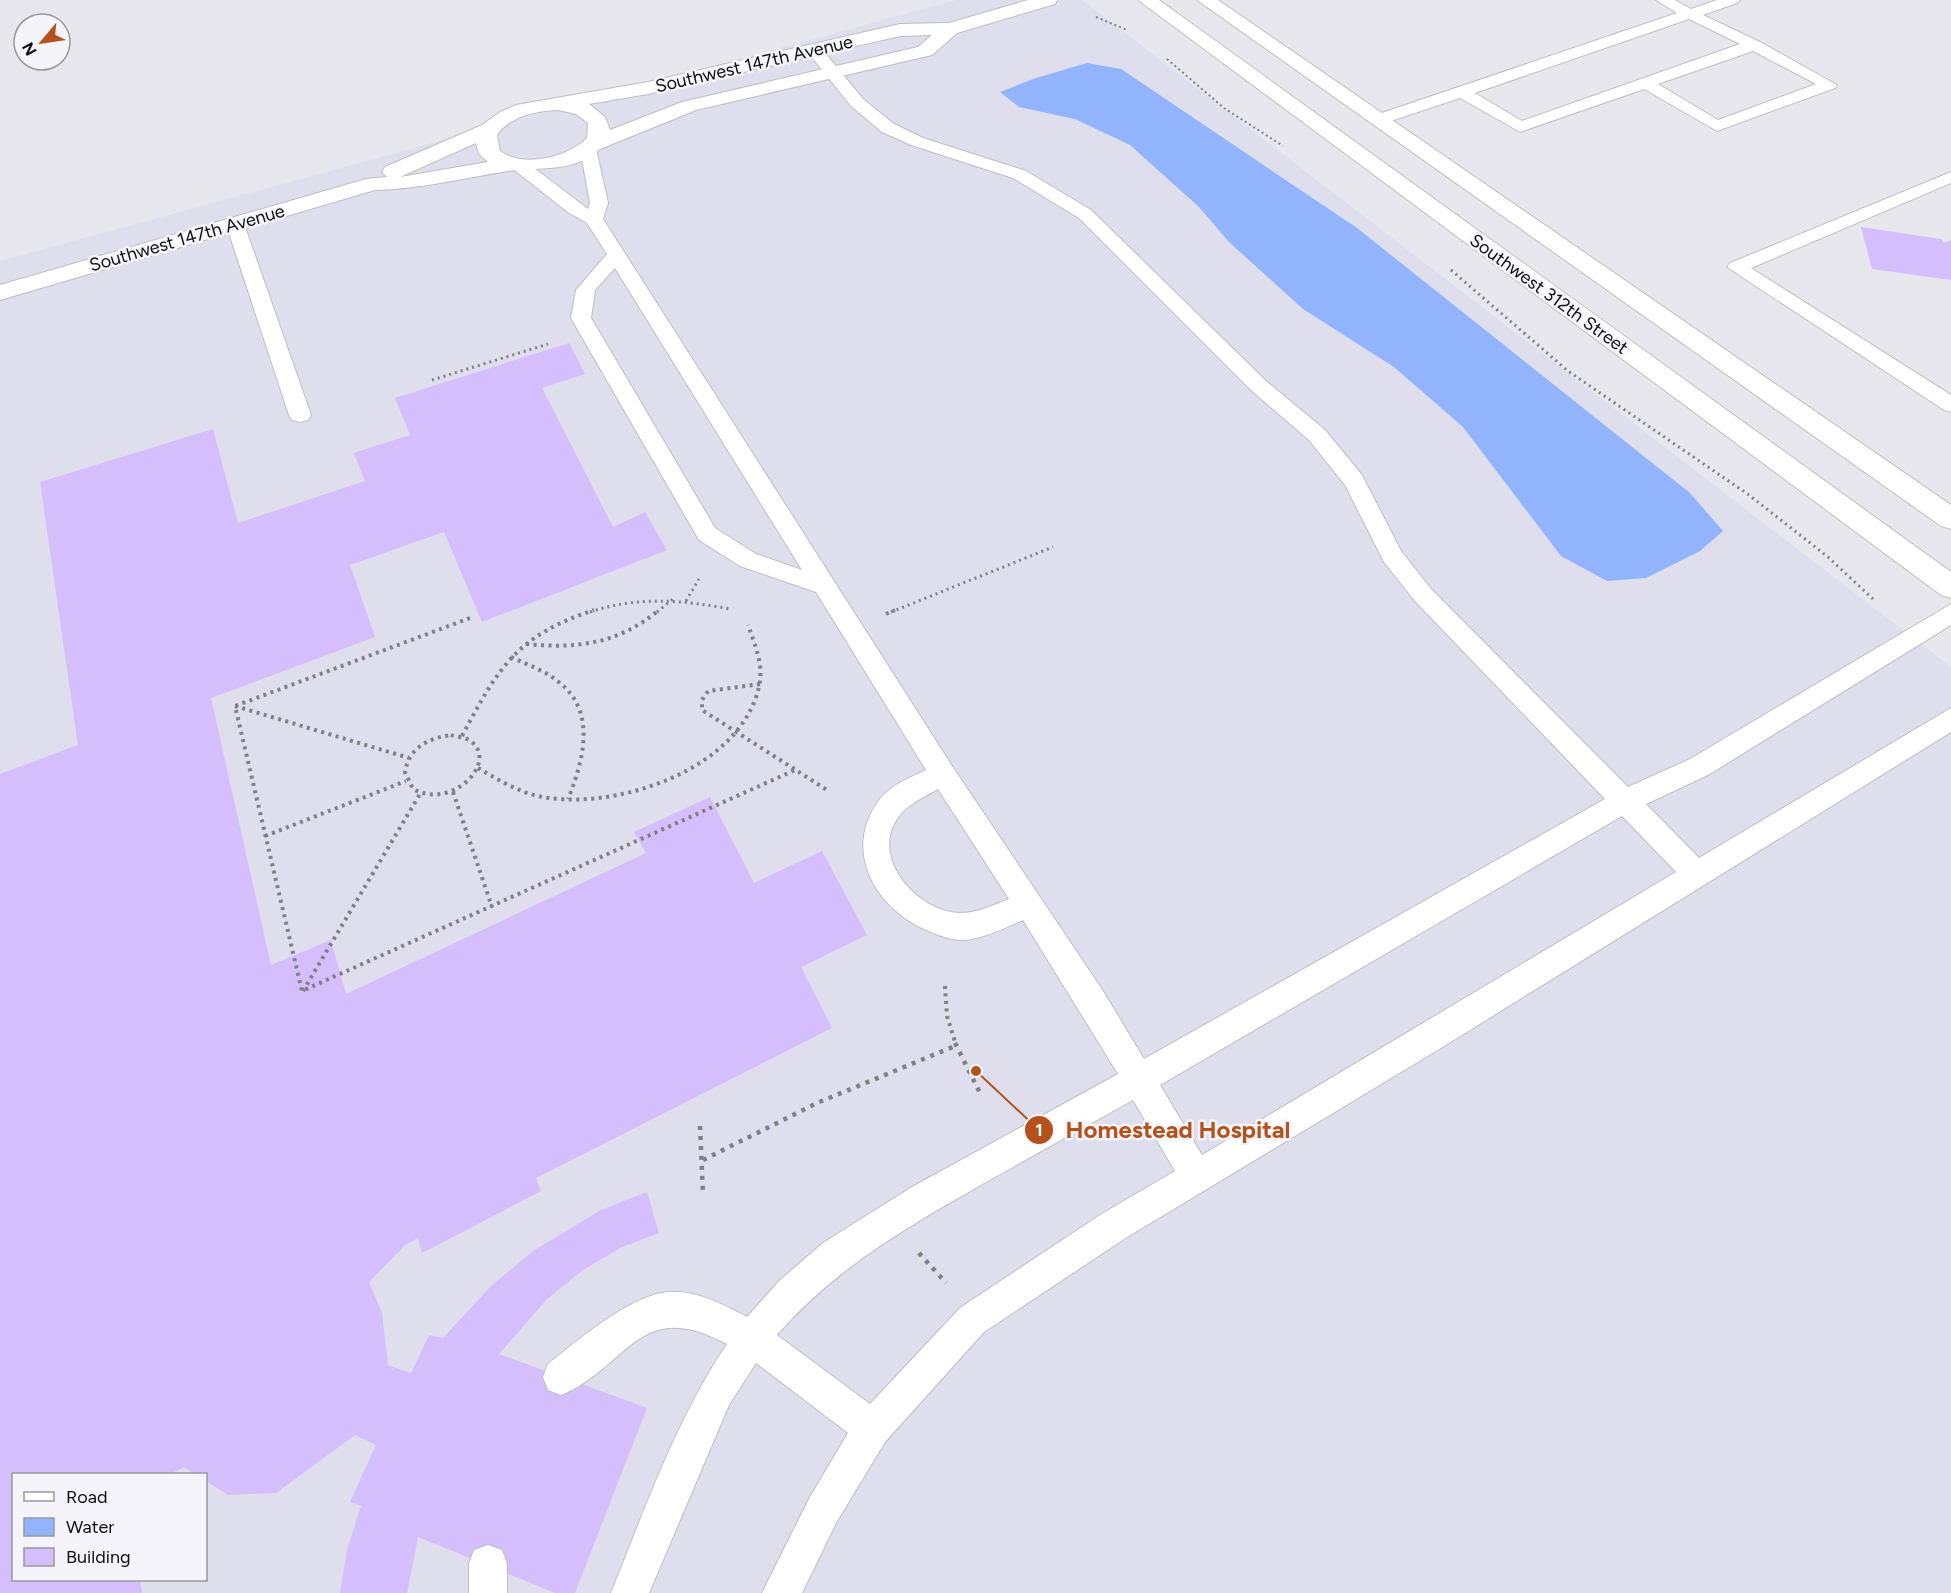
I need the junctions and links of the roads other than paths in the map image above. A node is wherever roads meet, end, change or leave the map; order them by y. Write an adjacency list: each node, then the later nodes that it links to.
1 (1048, 0): 7 (street, Southwest 147th Avenue)
2 (1147, 0): 28 (street, Southwest 312th Street)
3 (1206, 0): 14 (street, Southwest 312th Street)
4 (1664, 0): 6 (lane)
5 (1732, 0): 6 (lane)
6 (1690, 14): 8 (lane); 12 (lane)
7 (950, 29): 9 (street, Southwest 147th Avenue); 10 (street, Southwest 147th Avenue)
8 (1754, 45): 11 (lane); 11 (lane)
9 (815, 51): 10 (lane); 13 (street, Southwest 147th Avenue)
10 (833, 74): 16 (street, Southwest 147th Avenue); 32 (lane)
11 (1645, 83): 12 (lane)
12 (1462, 92): 14 (lane)
13 (558, 104): 15 (street, Southwest 147th Avenue); 16 (street)
14 (1379, 120): 26 (street, Southwest 312th Street)
15 (488, 130): 17 (street); 19 (street, Southwest 147th Avenue)
16 (591, 146): 17 (street, Southwest 147th Avenue); 20 (lane)
17 (517, 164): 19 (street, Southwest 147th Avenue); 20 (lane)
18 (1951, 177): 24 (lane)
19 (374, 184): 21 (street, Southwest 147th Avenue)
20 (594, 219): 22 (lane)
21 (235, 224): 23 (street, Southwest 147th Avenue); 25 (lane)
22 (617, 255): 27 (lane); 27 (lane)
23 (0, 293)
24 (1951, 405)
25 (300, 414)
26 (1951, 519)
27 (825, 586): 31 (lane)
28 (1951, 587)
29 (1951, 613): 32 (lane)
30 (1951, 719): 33 (lane)
31 (943, 774): 34 (lane); 34 (lane)
32 (1623, 802): 33 (lane); 35 (lane)
33 (1696, 874): 36 (lane)
34 (1028, 904): 35 (lane)
35 (1138, 1080): 36 (lane); 37 (lane)
36 (1196, 1175): 39 (lane)
37 (752, 1338): 38 (lane); 39 (lane); 40 (lane)
38 (561, 1377)
39 (872, 1429): 41 (lane)
40 (630, 1593)
41 (781, 1593)

